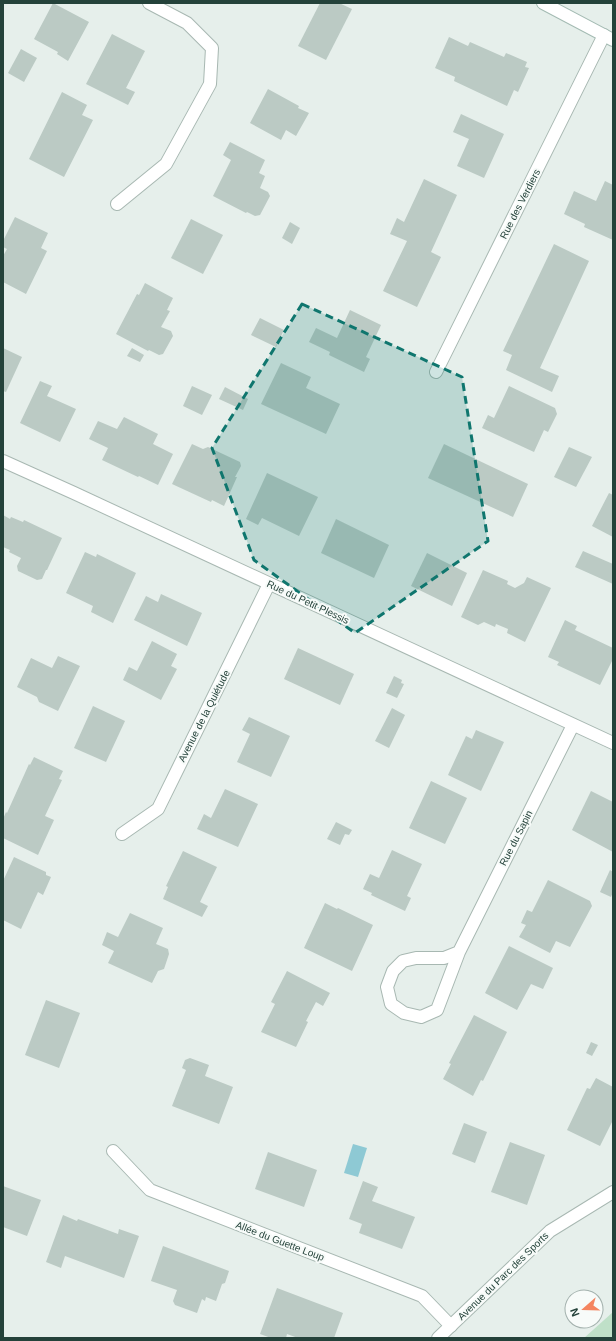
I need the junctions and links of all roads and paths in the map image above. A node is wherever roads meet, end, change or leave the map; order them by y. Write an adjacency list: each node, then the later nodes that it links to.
1 (149, 3): 4 (street)
2 (543, 3): 3 (street)
3 (609, 37): 5 (street, Rue des Verdiers)
4 (117, 204)
5 (436, 372)
6 (3, 461): 7 (street, Rue du Petit Plessis)
7 (269, 584): 8 (street, Rue du Petit Plessis); 10 (street, Avenue de la Quiétude)
8 (573, 725): 9 (street, Rue du Petit Plessis); 11 (street, Rue du Sapin)
9 (613, 743)
10 (122, 834)
11 (459, 952): 11 (street, Rue du Sapin)
12 (113, 1151): 14 (street, Allée du Guette Loup)
13 (613, 1192): 14 (street, Avenue du Parc des Sports)
14 (451, 1326): 15 (street, Avenue du Parc des Sports)
15 (438, 1338)

